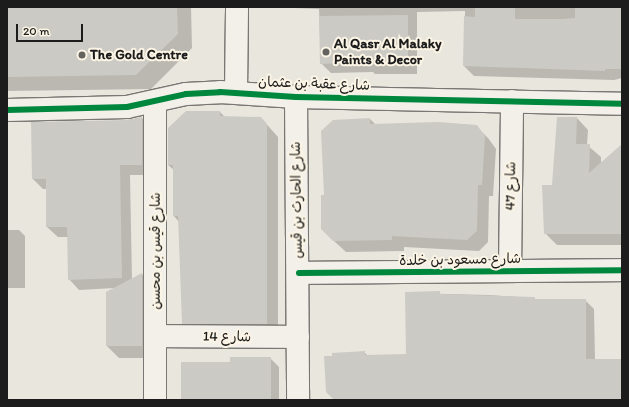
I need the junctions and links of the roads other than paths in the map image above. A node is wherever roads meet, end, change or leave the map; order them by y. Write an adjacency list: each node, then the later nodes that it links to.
1 (237, 7): 2 (street)
2 (236, 92): 3 (street, شارع عقبة بن عثمان); 5 (street, شارع عقبة بن عثمان)
3 (296, 97): 4 (street, شارع عقبة بن عثمان); 10 (street, شارع الحارث بن قيس)
4 (512, 101): 6 (street, شارع عقبة بن عثمان); 9 (street, شارع 47)
5 (155, 102): 7 (street, شارع عقبة بن عثمان); 11 (street, شارع قيس بن محسن)
6 (622, 104)
7 (7, 110)
8 (622, 270): 9 (street, شارع مسعود بن خلدة)
9 (510, 271): 10 (street, شارع مسعود بن خلدة)
10 (299, 273): 12 (street, شارع الحارث بن قيس)
11 (156, 336): 12 (street, شارع 14); 13 (street, شارع قيس بن محسن)
12 (298, 337): 14 (street, شارع الحارث بن قيس)
13 (155, 400)
14 (298, 400)

